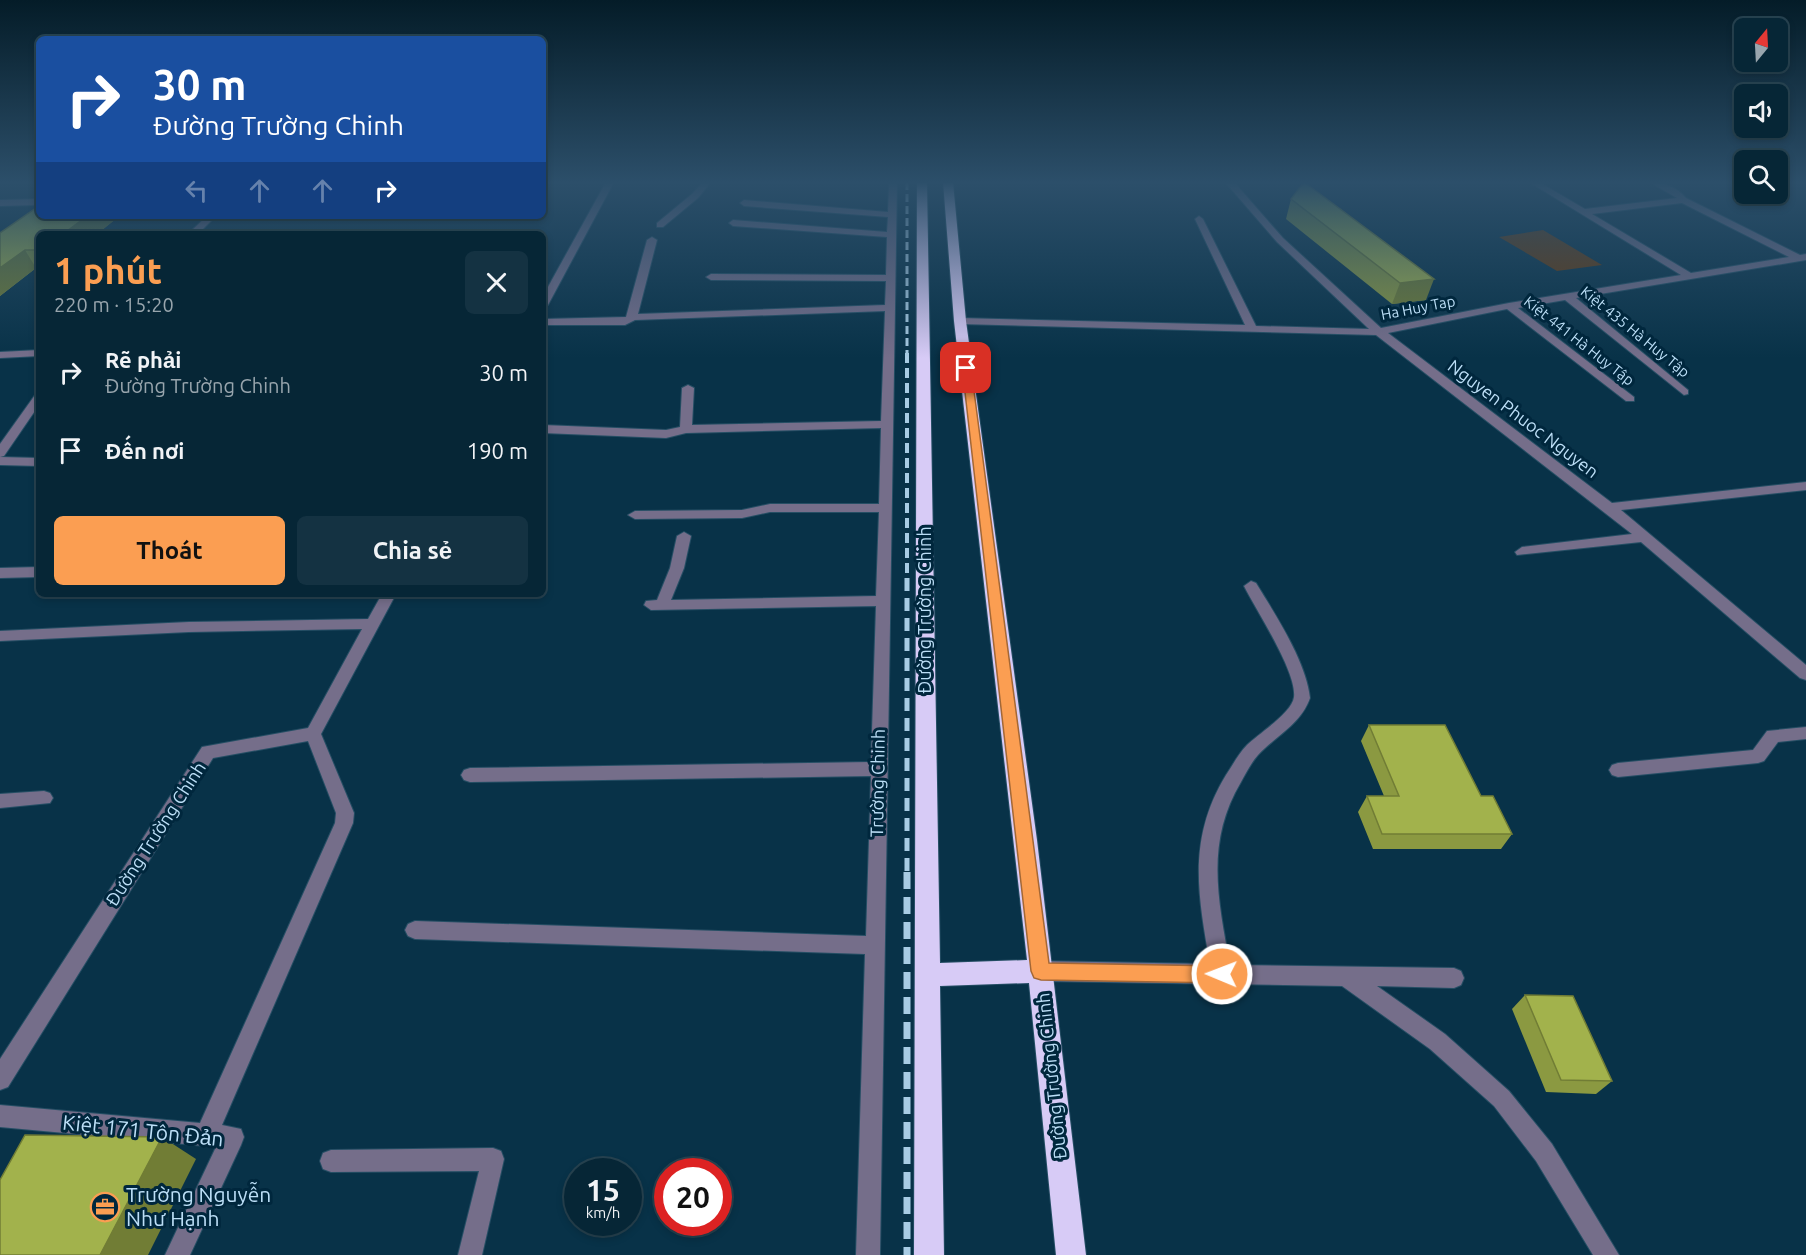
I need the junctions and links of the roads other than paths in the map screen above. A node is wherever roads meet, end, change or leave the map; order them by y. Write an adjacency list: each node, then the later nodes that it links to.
1 (652, 240): 18 (street)
2 (578, 241): 15 (street)
3 (891, 241): 13 (street)
4 (923, 241): 61 (highway, Đường Trường Chinh)
5 (953, 241): 19 (highway, Đường Trường Chinh)
6 (1209, 241): 21 (street)
7 (1281, 241): 22 (street, Nguyen Phuoc Nguyen)
8 (1631, 241): 11 (street)
9 (1768, 241): 10 (street)
10 (1802, 257): 11 (street, Ha Huy Tap)
11 (1688, 275): 14 (street, Ha Huy Tap)
12 (711, 277): 13 (street)
13 (889, 278): 17 (street)
14 (1567, 296): 16 (street, Ha Huy Tap); 26 (street, Kiệt 435 Hà Huy Tập)
15 (546, 299)
16 (1509, 306): 22 (street, Ha Huy Tap); 27 (street, Kiệt 441 Hà Huy Tập)
17 (889, 309): 18 (street); 29 (street, Trường Chinh)
18 (633, 317): 20 (street)
19 (960, 321): 21 (street, Ha Huy Tap); 59 (highway, Đường Trường Chinh)
20 (546, 322)
21 (1252, 329): 22 (street, Ha Huy Tap)
22 (1379, 332): 36 (street, Nguyen Phuoc Nguyen)
23 (36, 353): 24 (street)
24 (0, 355)
25 (688, 388): 31 (street)
26 (1684, 392)
27 (1630, 399)
28 (36, 401): 32 (street)
29 (886, 424): 31 (street); 37 (street, Trường Chinh)
30 (546, 429): 31 (street)
31 (686, 429)
32 (0, 453)
33 (0, 461): 34 (street)
34 (36, 462)
35 (1806, 486): 36 (street)
36 (1609, 507): 40 (street, Nguyen Phuoc Nguyen)
37 (884, 508): 38 (street); 46 (street, Trường Chinh)
38 (635, 515)
39 (684, 536): 46 (street)
40 (1643, 537): 41 (street); 49 (street, Nguyen Phuoc Nguyen)
41 (1522, 552)
42 (36, 572): 43 (street)
43 (0, 573)
44 (1251, 586): 60 (street)
45 (387, 597): 47 (street)
46 (882, 601): 52 (street, Trường Chinh)
47 (371, 624): 48 (street); 50 (street)
48 (0, 636)
49 (1806, 674)
50 (313, 734): 64 (street, Đường Trường Chinh); 66 (street)
51 (1806, 734): 53 (street)
52 (878, 769): 54 (street); 58 (street, Trường Chinh)
53 (1618, 770)
54 (470, 775)
55 (44, 798): 56 (street)
56 (0, 801)
57 (415, 930): 58 (street)
58 (874, 945): 70 (street, Trường Chinh)
59 (1041, 971): 60 (street); 61 (highway); 72 (highway, Đường Trường Chinh)
60 (1222, 974): 62 (street)
61 (926, 975): 71 (highway, Đường Trường Chinh)
62 (1343, 975): 63 (street); 73 (street)
63 (1454, 978)
64 (0, 1079)
65 (0, 1116): 66 (street, Kiệt 171 Tôn Đản)
66 (206, 1135): 68 (street, Kiệt 171 Tôn Đản)
67 (331, 1161): 69 (street)
68 (177, 1255)
69 (470, 1255)
70 (868, 1255)
71 (929, 1255)
72 (1071, 1255)
73 (1607, 1255)

